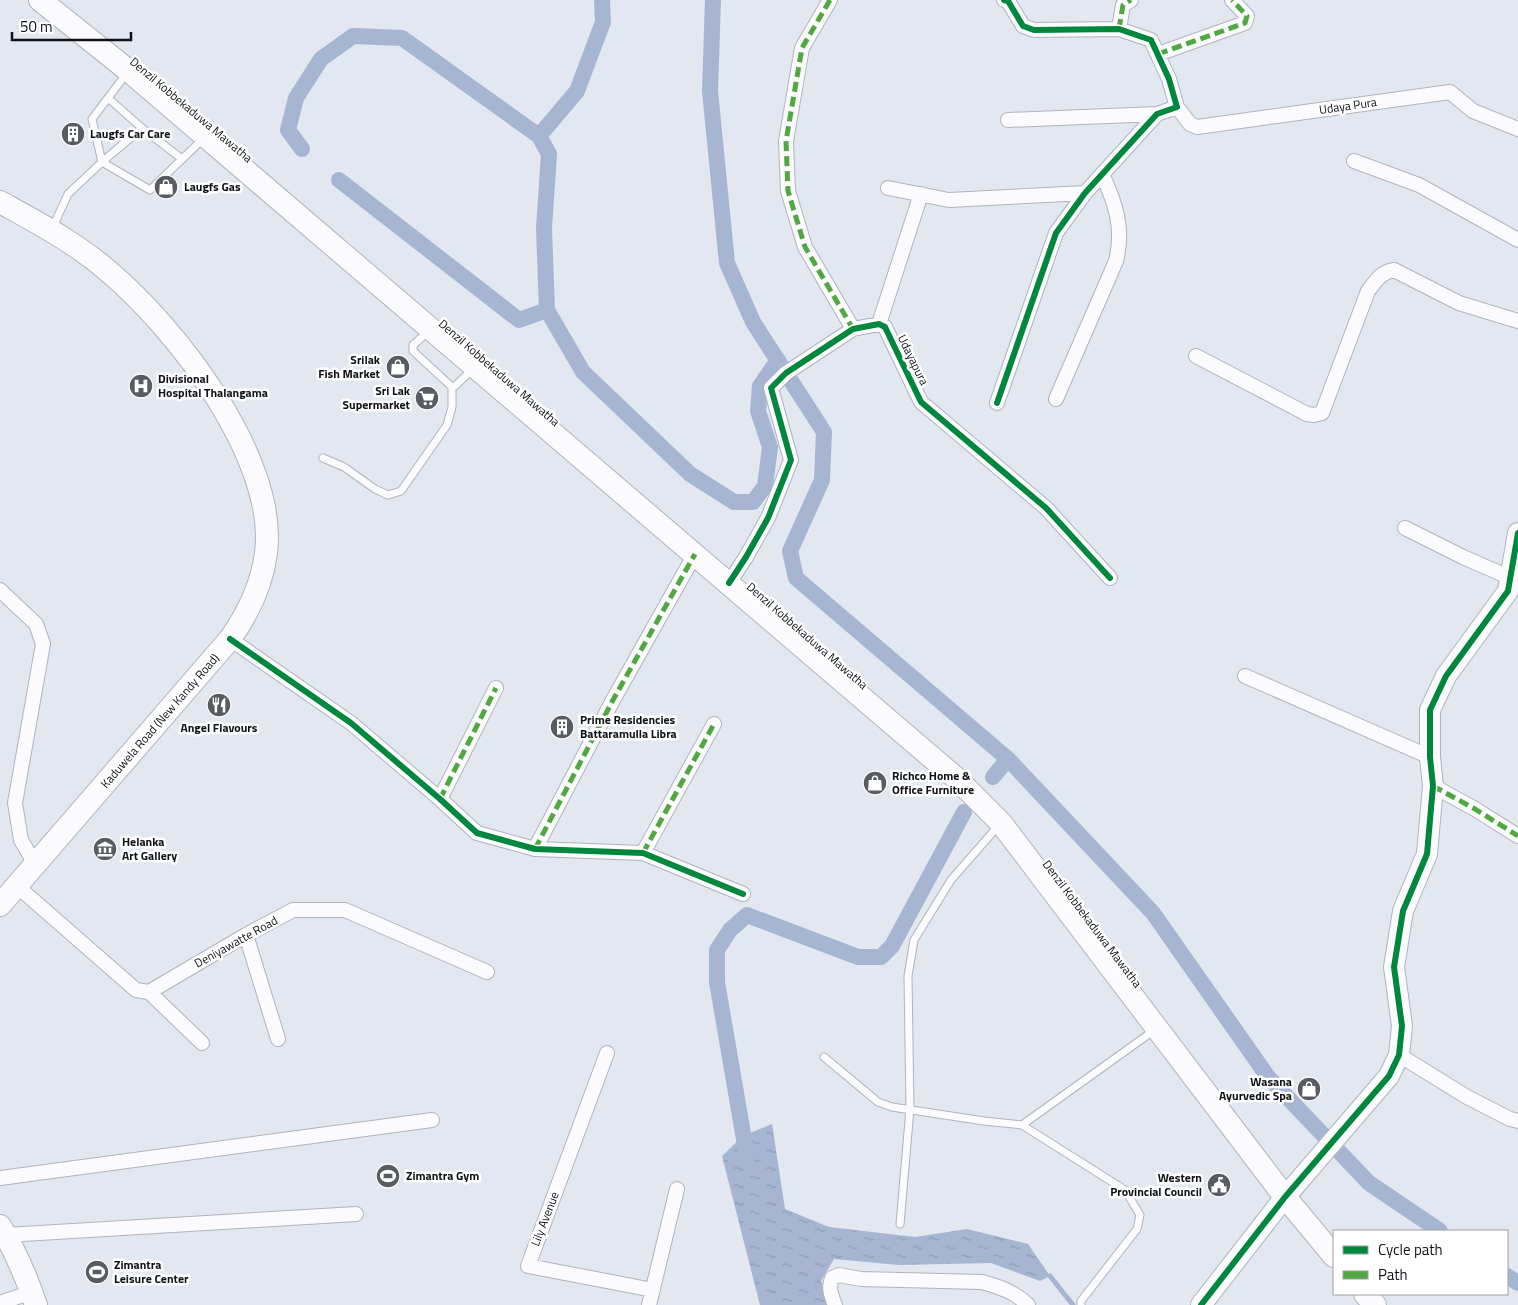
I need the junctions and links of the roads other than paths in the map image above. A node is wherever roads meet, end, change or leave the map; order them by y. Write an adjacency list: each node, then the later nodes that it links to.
1 (40, 0): 8 (main road, Denzil Kobbekaduwa Mawatha)
2 (830, 0): 29 (street)
3 (1004, 0): 6 (street)
4 (1131, 0): 6 (street)
5 (1232, 0): 7 (street)
6 (1119, 29): 7 (street)
7 (1158, 54): 10 (street)
8 (129, 71): 9 (lane); 15 (main road, Denzil Kobbekaduwa Mawatha)
9 (108, 98): 13 (lane); 18 (lane)
10 (1177, 107): 11 (street); 14 (street, Udaya Pura)
11 (1157, 114): 12 (street); 19 (street)
12 (1008, 120)
13 (142, 128): 16 (lane); 18 (lane)
14 (1518, 129)
15 (206, 137): 16 (lane); 28 (main road, Denzil Kobbekaduwa Mawatha)
16 (182, 159): 18 (lane)
17 (1354, 161): 25 (street)
18 (102, 162): 24 (lane)
19 (1102, 174): 21 (street); 33 (street)
20 (888, 188): 22 (street)
21 (1085, 193): 22 (street); 34 (street)
22 (920, 194): 27 (street)
23 (0, 202): 24 (main road, Kaduwela Road (New Kandy Road))
24 (51, 230): 43 (main road, Kaduwela Road (New Kandy Road))
25 (1518, 240)
26 (1518, 321): 30 (street)
27 (879, 324): 29 (street); 39 (street, Udayapura)
28 (431, 329): 31 (main road, Denzil Kobbekaduwa Mawatha); 32 (lane)
29 (854, 329): 41 (street)
30 (1196, 356)
31 (475, 367): 32 (lane); 38 (main road, Denzil Kobbekaduwa Mawatha)
32 (452, 387): 35 (lane)
33 (1056, 399)
34 (996, 403)
35 (323, 458)
36 (1405, 528): 40 (street)
37 (1518, 533): 40 (street)
38 (695, 554): 41 (main road, Denzil Kobbekaduwa Mawatha); 52 (street)
39 (1110, 578)
40 (1514, 578): 47 (street)
41 (729, 584): 50 (main road, Denzil Kobbekaduwa Mawatha)
42 (0, 590): 54 (street)
43 (230, 639): 49 (street); 54 (main road, Kaduwela Road (New Kandy Road))
44 (1245, 676): 47 (street)
45 (496, 688): 49 (street)
46 (714, 724): 53 (street)
47 (1430, 757): 48 (street)
48 (1433, 786): 51 (street); 65 (street)
49 (440, 799): 52 (street)
50 (1001, 822): 61 (main road, Denzil Kobbekaduwa Mawatha); 67 (lane)
51 (1518, 836)
52 (535, 849): 53 (street)
53 (644, 853): 56 (street)
54 (35, 864): 55 (main road, Kaduwela Road (New Kandy Road))
55 (17, 886): 57 (main road, Kaduwela Road (New Kandy Road)); 60 (street)
56 (743, 894)
57 (0, 905)
58 (246, 935): 59 (street, Deniyawatte Road); 60 (street, Deniyawatte Road); 62 (street)
59 (487, 972)
60 (149, 992): 63 (street)
61 (1157, 1028): 70 (lane); 73 (main road, Denzil Kobbekaduwa Mawatha)
62 (278, 1039)
63 (202, 1043)
64 (607, 1053): 78 (street, Lily Avenue)
65 (1399, 1056): 69 (street); 73 (street)
66 (824, 1057): 67 (lane)
67 (910, 1109): 70 (lane); 75 (lane)
68 (432, 1120): 71 (street)
69 (1518, 1120)
70 (1022, 1125): 85 (lane)
71 (0, 1178)
72 (677, 1189): 78 (street)
73 (1285, 1197): 77 (main road, Denzil Kobbekaduwa Mawatha); 86 (street)
74 (356, 1214): 76 (street)
75 (900, 1224)
76 (3, 1231): 80 (main road)
77 (1333, 1255)
78 (653, 1290): 82 (street)
79 (1366, 1295): 87 (main road)
80 (34, 1299): 81 (street)
81 (0, 1303)
82 (649, 1305)
83 (835, 1305): 84 (street)
84 (1028, 1305)
85 (1081, 1305)
86 (1202, 1305)
87 (1375, 1305)

